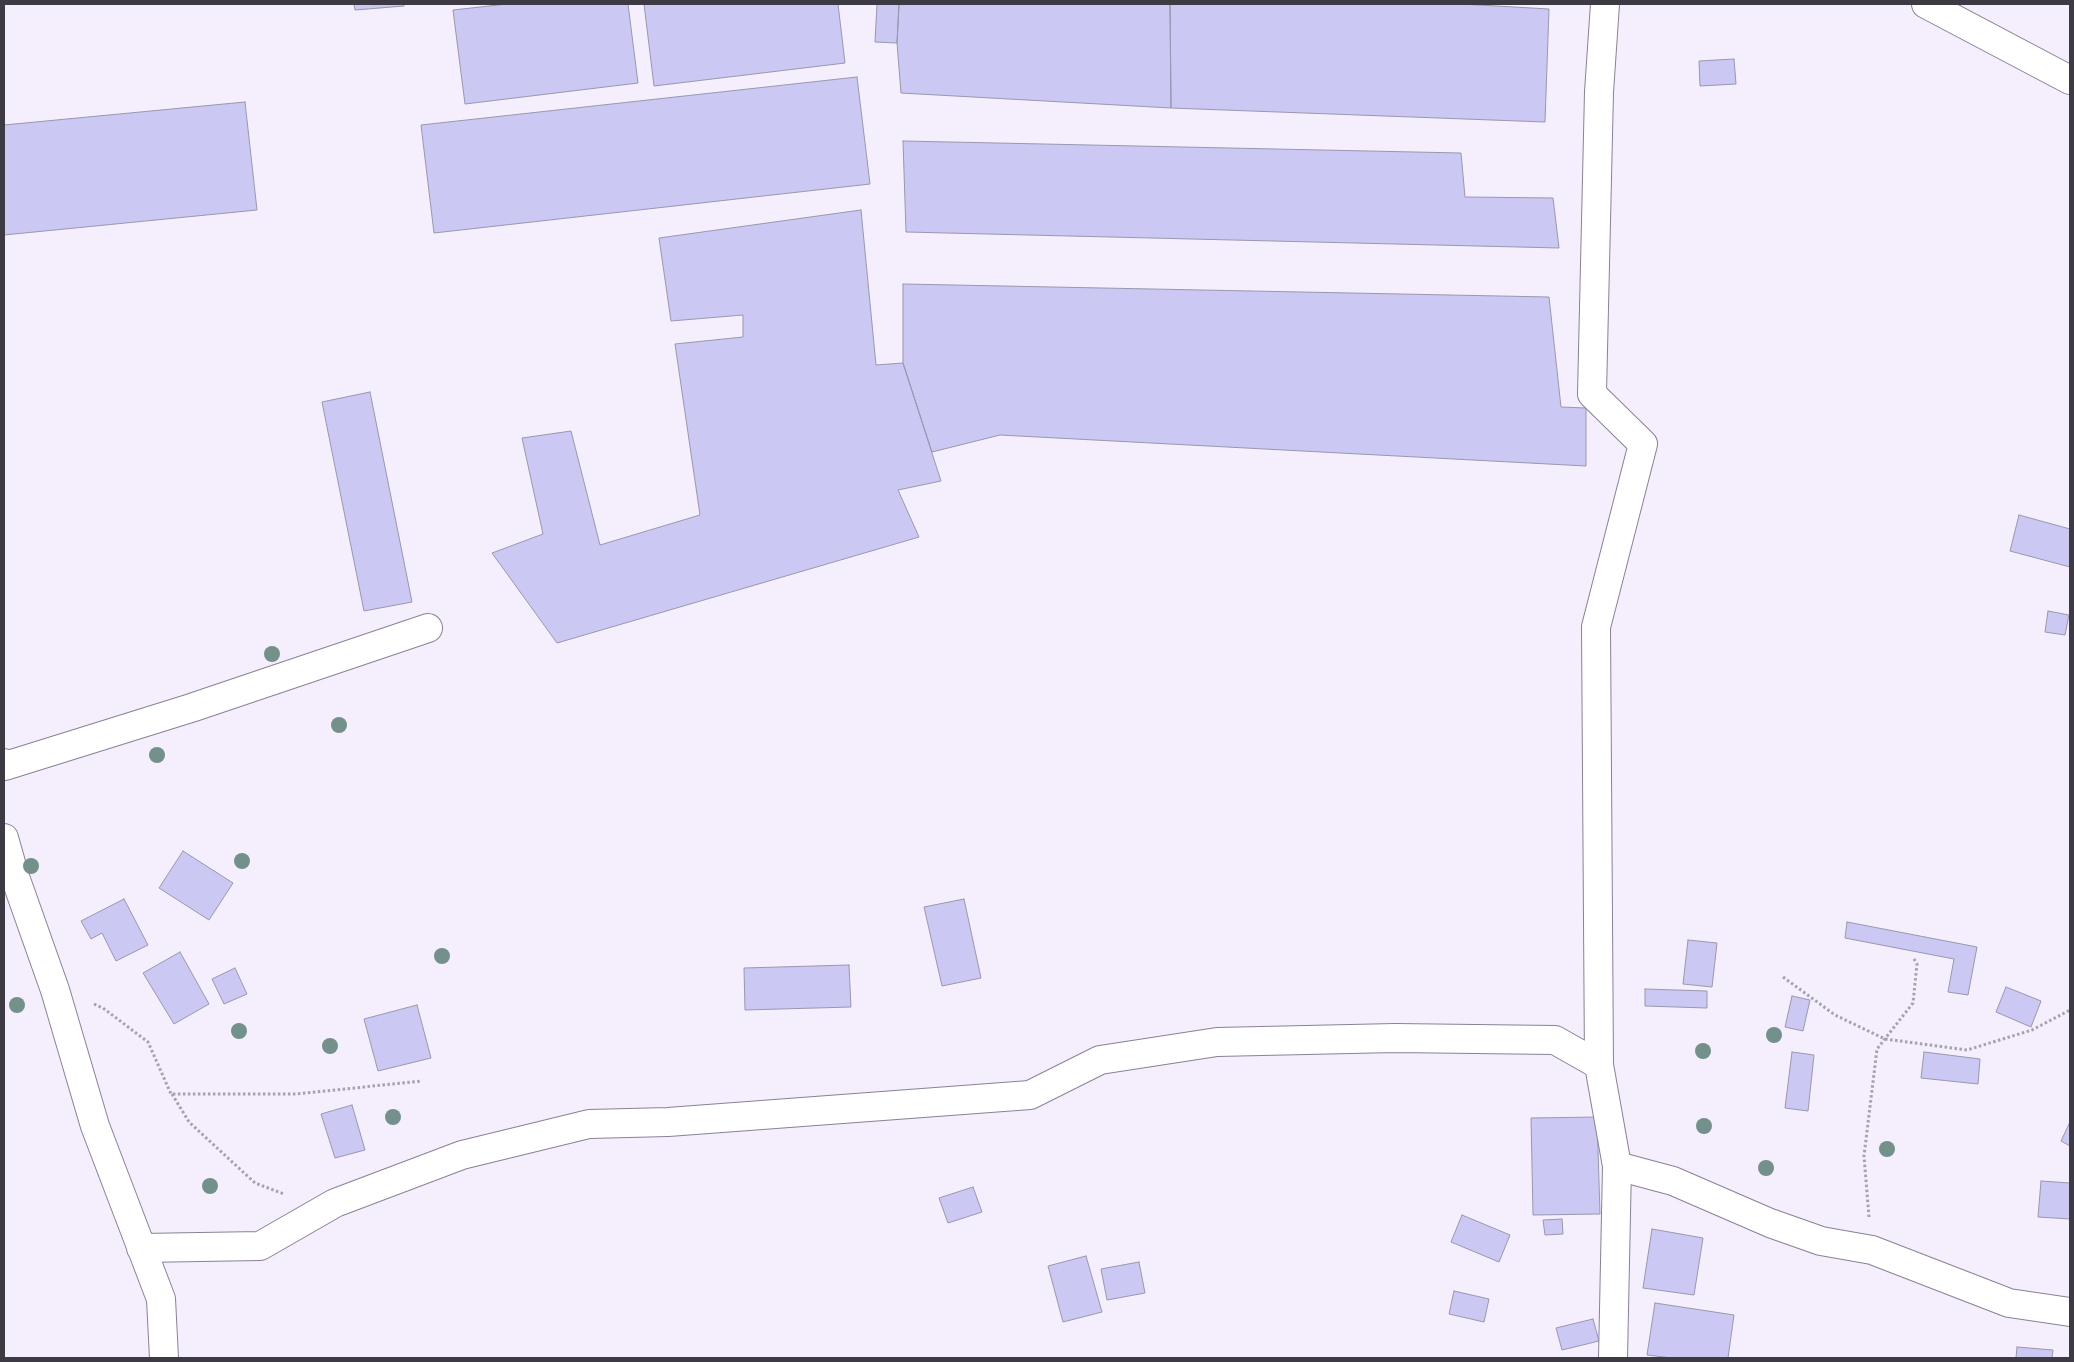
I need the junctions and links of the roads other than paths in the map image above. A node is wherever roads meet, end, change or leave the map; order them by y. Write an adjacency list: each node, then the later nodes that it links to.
1 (1605, 4): 7 (street)
2 (1926, 4): 3 (street)
3 (2070, 80)
4 (428, 628): 5 (street)
5 (4, 763)
6 (4, 838): 9 (street)
7 (1599, 1065): 8 (street); 9 (street)
8 (1617, 1166): 10 (street); 12 (street)
9 (140, 1248): 11 (street)
10 (2070, 1312)
11 (164, 1358)
12 (1613, 1358)

